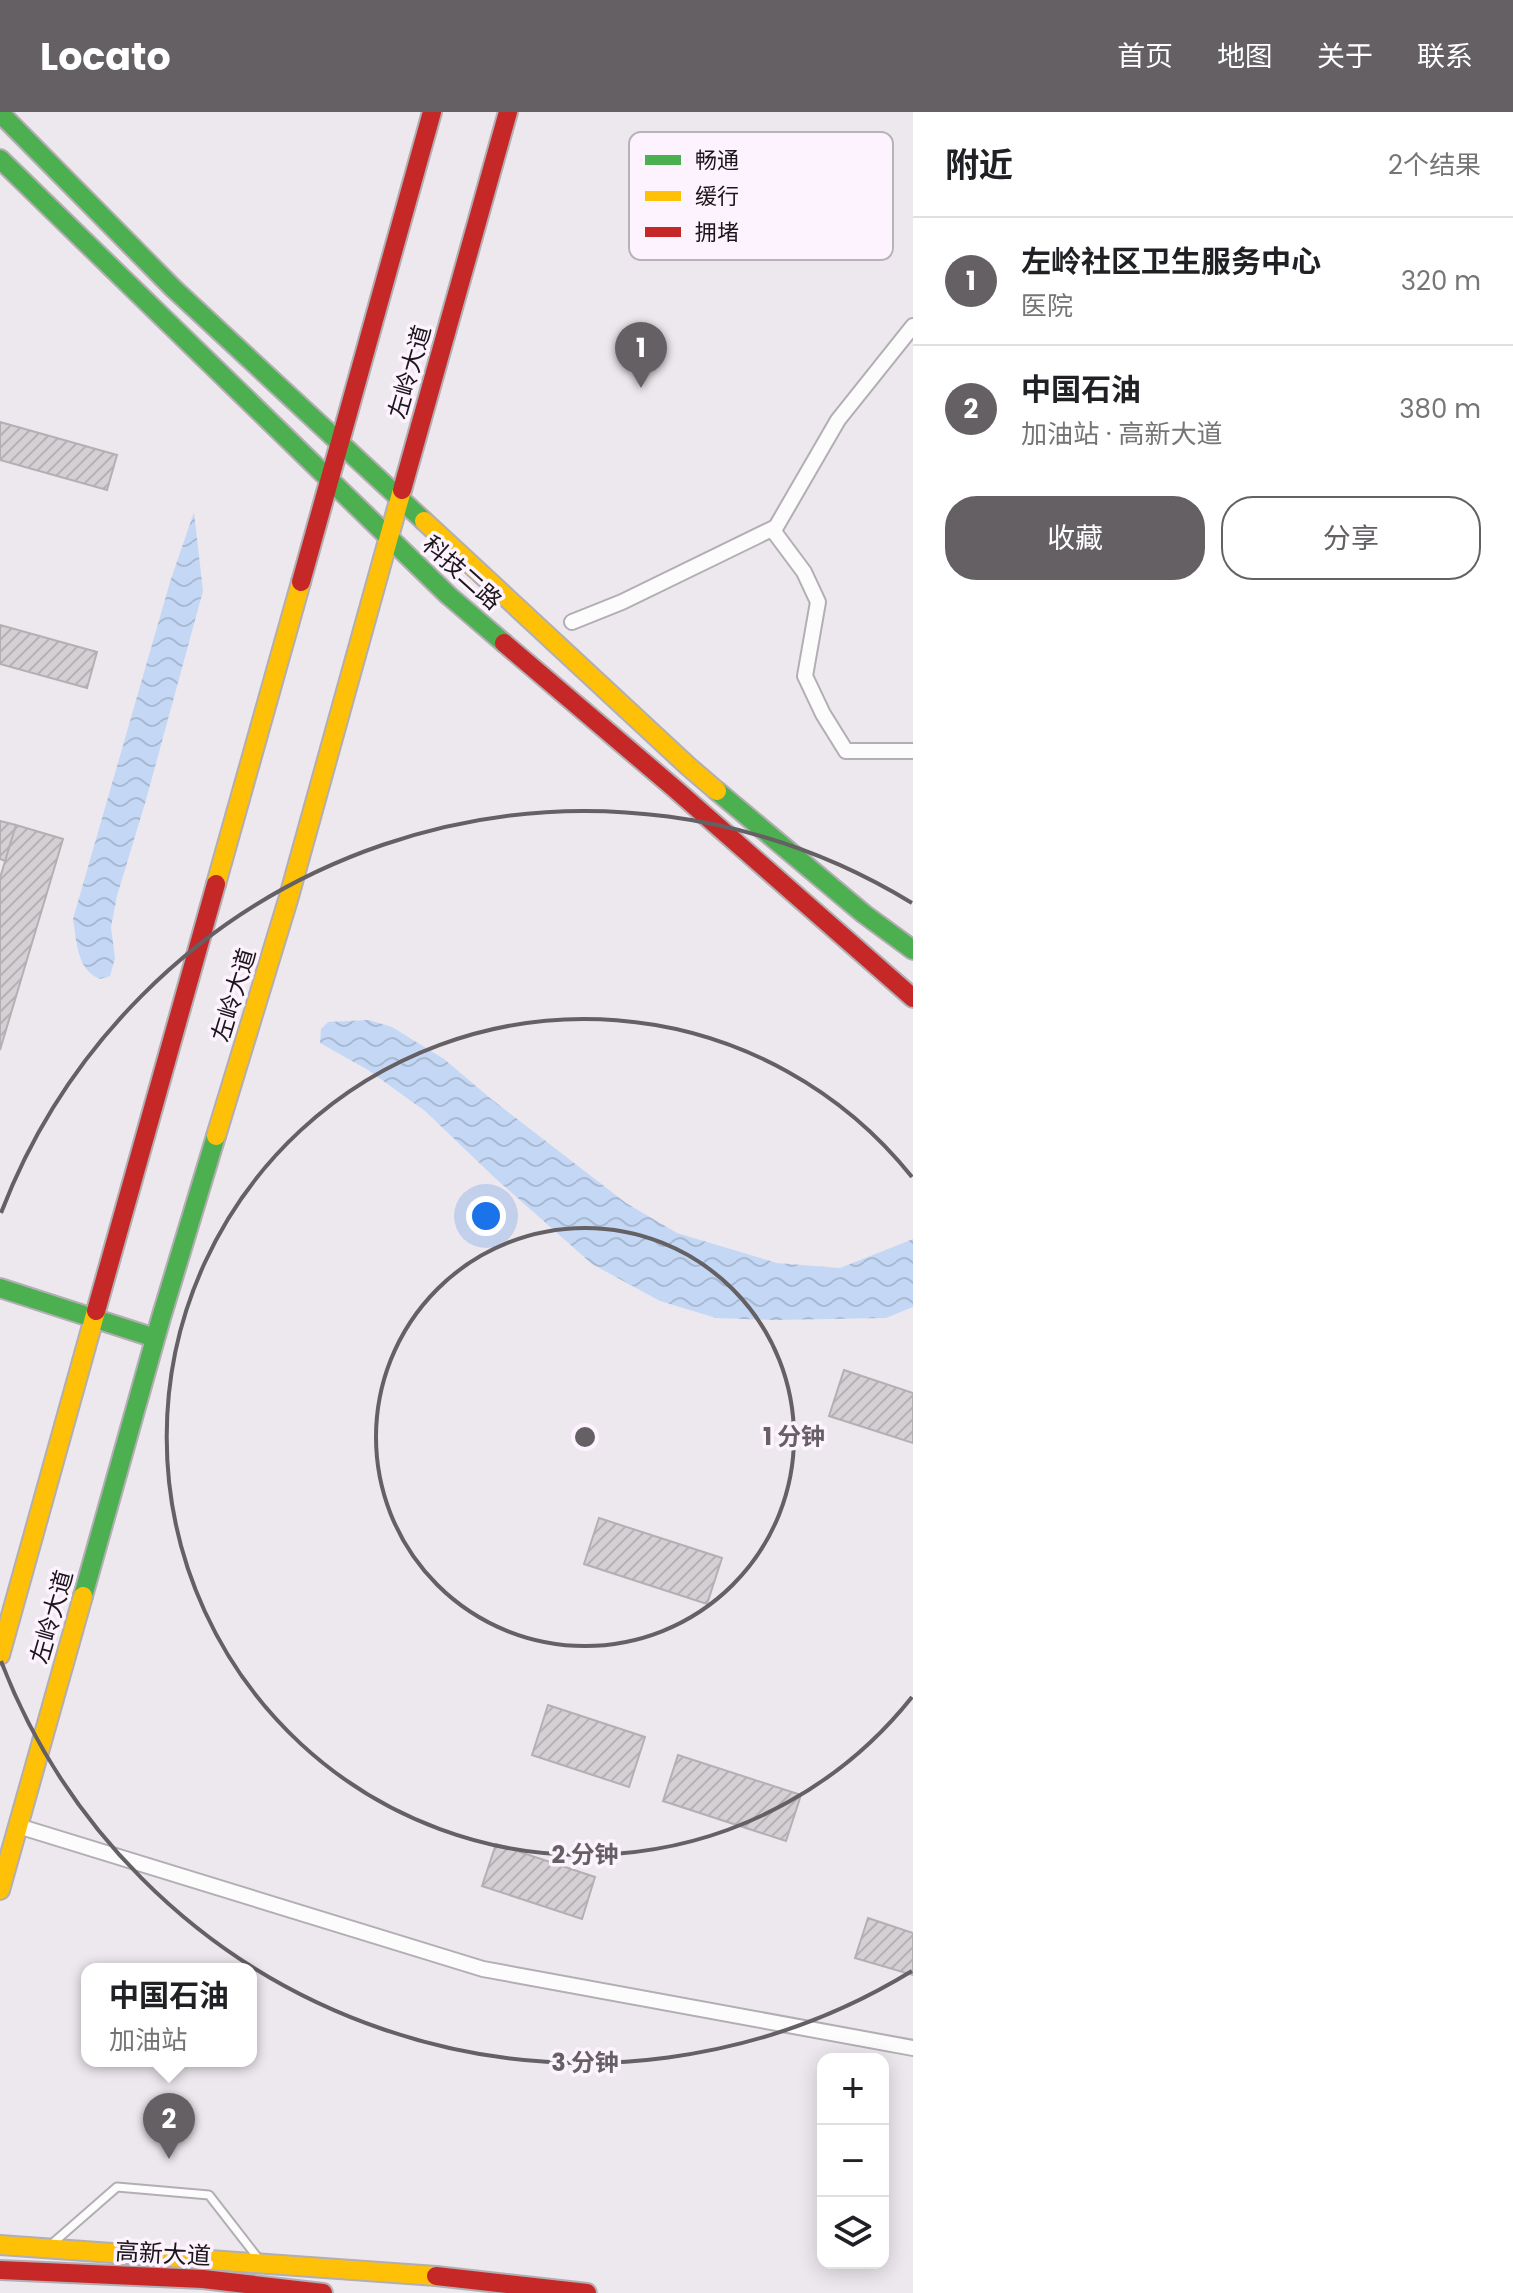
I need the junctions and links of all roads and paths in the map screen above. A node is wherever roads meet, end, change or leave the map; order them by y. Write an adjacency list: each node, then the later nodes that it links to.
1 (432, 112): 6 (main road, 左岭大道)
2 (508, 112): 8 (main road, 左岭大道)
3 (0, 113): 6 (main road, 科技二路)
4 (0, 159): 7 (main road, 科技二路)
5 (913, 326): 9 (street)
6 (340, 443): 7 (main road, 左岭大道); 8 (main road, 科技二路)
7 (329, 480): 10 (main road, 科技二路); 16 (main road, 左岭大道)
8 (400, 498): 10 (main road, 左岭大道); 13 (main road, 科技二路)
9 (772, 529): 11 (street); 12 (street)
10 (389, 538): 14 (main road, 科技二路); 17 (main road, 左岭大道)
11 (572, 622)
12 (913, 751)
13 (913, 950)
14 (913, 998)
15 (0, 1288): 16 (main road)
16 (95, 1318): 17 (main road); 18 (main road, 左岭大道)
17 (155, 1338): 19 (main road, 左岭大道)
18 (0, 1655)
19 (18, 1826): 20 (main road, 左岭大道); 21 (street)
20 (0, 1890)
21 (913, 2048)
22 (0, 2245): 23 (main road)
23 (48, 2248): 24 (main road); 24 (lane)
24 (262, 2263): 27 (main road)
25 (0, 2270): 26 (main road, 高新大道)
26 (323, 2293)
27 (587, 2293)

